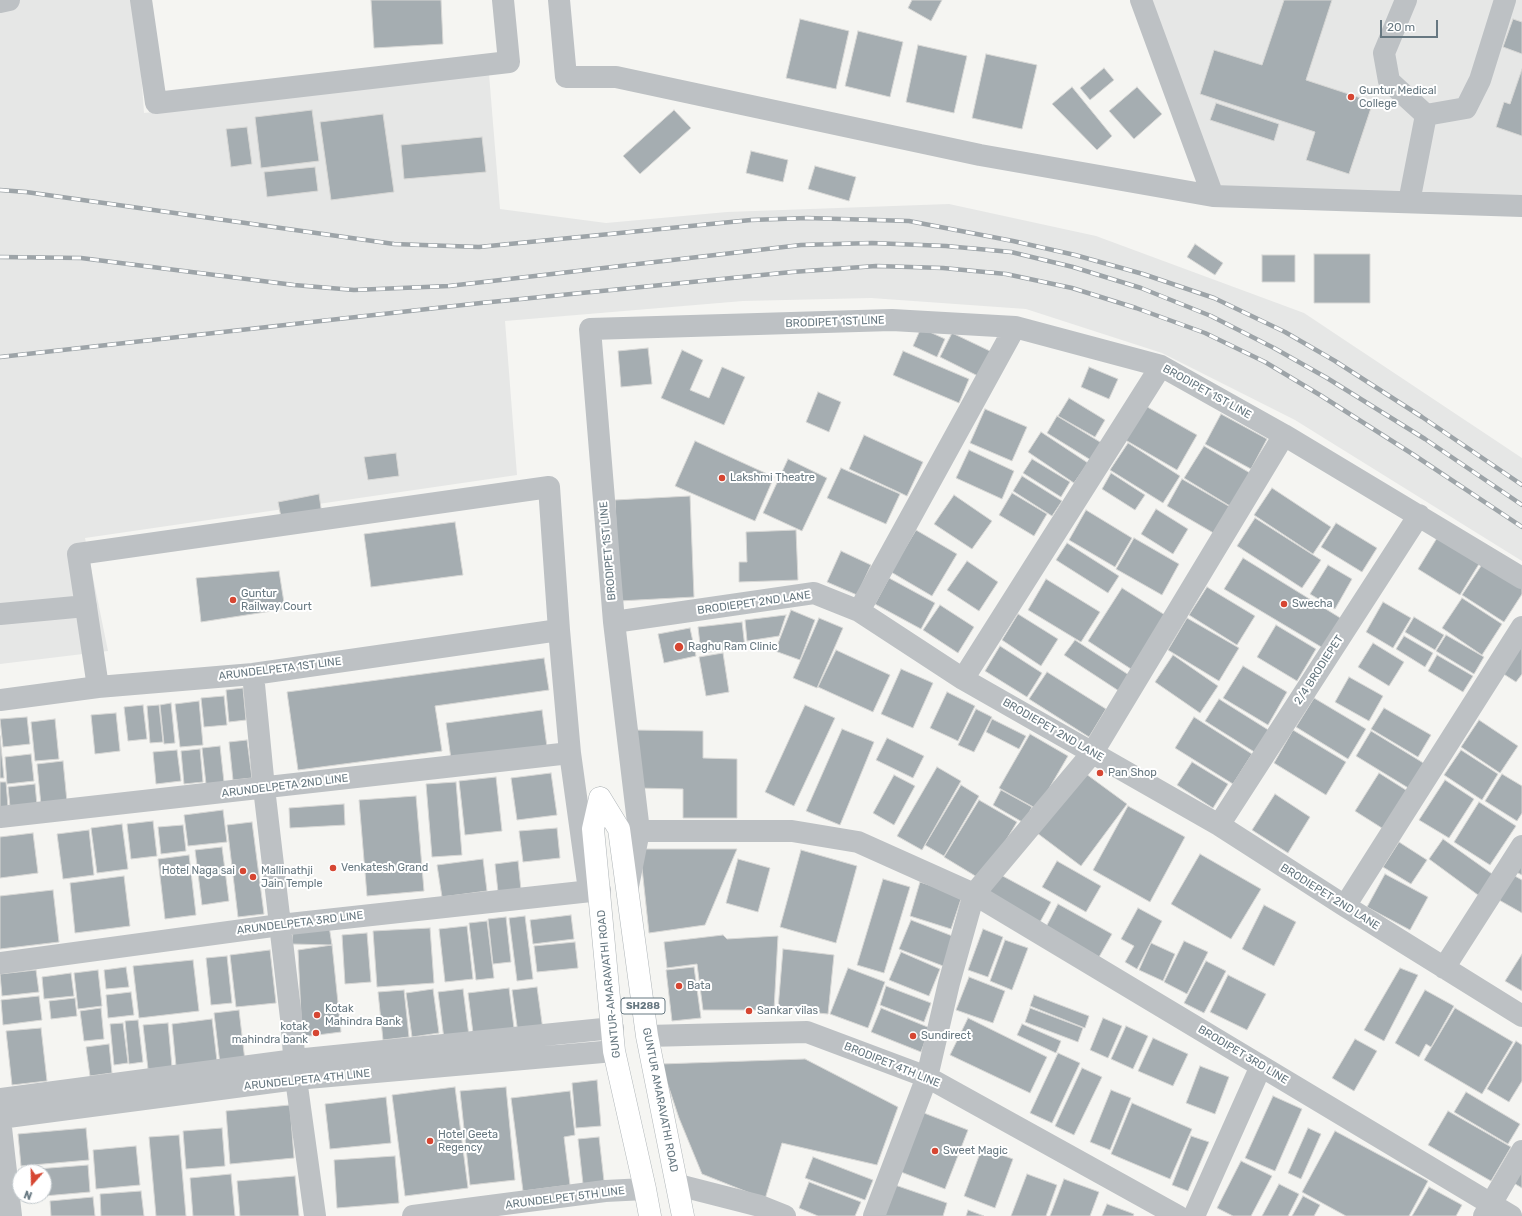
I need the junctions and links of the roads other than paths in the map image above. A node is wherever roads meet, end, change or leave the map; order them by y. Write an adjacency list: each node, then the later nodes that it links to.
1 (9, 0): 8 (street)
2 (141, 0): 3 (street)
3 (503, 0)
4 (559, 0): 10 (street)
5 (1141, 0): 10 (street)
6 (1406, 0): 9 (street)
7 (1505, 0): 9 (street)
8 (0, 2)
9 (1426, 115): 11 (street)
10 (1212, 196): 11 (street)
11 (1409, 202): 12 (street)
12 (1522, 206)
13 (1015, 327): 14 (street, BRODIPET 1ST LINE); 19 (street); 21 (street, BRODIPET 1ST LINE)
14 (1161, 366): 15 (street, BRODIPET 1ST LINE); 25 (street)
15 (1284, 435): 16 (street, BRODIPET 1ST LINE); 28 (street)
16 (1419, 515): 17 (street, BRODIPET 1ST LINE); 33 (street, 2/4 BRODIEPET)
17 (1522, 578)
18 (86, 606): 20 (street); 23 (street); 26 (street)
19 (859, 611): 21 (street, BRODIEPET 2ND LANE); 25 (street, BRODIEPET 2ND LANE)
20 (0, 614)
21 (614, 622): 34 (street, BRODIPET 1ST LINE)
22 (1522, 627): 39 (street)
23 (559, 630): 24 (street, ARUNDELPETA 1ST LINE); 29 (street)
24 (253, 674): 26 (street, ARUNDELPETA 1ST LINE); 30 (street)
25 (963, 679): 28 (street, BRODIEPET 2ND LANE)
26 (98, 687): 27 (street, ARUNDELPETA 1ST LINE)
27 (0, 700)
28 (1093, 752): 33 (street, BRODIEPET 2ND LANE); 38 (street)
29 (570, 753): 30 (street, ARUNDELPETA 2ND LINE); 37 (street)
30 (264, 788): 32 (street, ARUNDELPETA 2ND LINE); 40 (street)
31 (600, 798): 36 (main road, GUNTUR AMARAVATHI ROAD / SH288); 37 (main road, GUNTUR-AMARAVATHI ROAD / SH288)
32 (0, 817)
33 (1219, 825): 39 (street, BRODIEPET 2ND LANE)
34 (639, 831): 36 (street, BRODIPET 1ST LINE); 38 (street, BRODIPET 3RD LINE)
35 (1522, 846): 42 (street)
36 (627, 890): 45 (main road, GUNTUR AMARAVATHI ROAD / SH288)
37 (595, 891): 40 (street, ARUNDELPETA 3RD LINE); 44 (main road, GUNTUR-AMARAVATHI ROAD / SH288)
38 (974, 894): 47 (street, BRODIPET 3RD LINE); 49 (street)
39 (1345, 906): 42 (street, BRODIEPET 2ND LANE)
40 (280, 924): 41 (street, ARUNDELPETA 3RD LINE); 48 (street)
41 (0, 963)
42 (1444, 968): 43 (street, BRODIEPET 2ND LANE)
43 (1522, 1016)
44 (612, 1028): 46 (main road, GUNTUR-AMARAVATHI ROAD / SH288); 48 (street, ARUNDELPETA 4TH LINE)
45 (647, 1036): 49 (street, BRODIPET 4TH LINE); 53 (main road, GUNTUR AMARAVATHI ROAD / SH288)
46 (614, 1051): 48 (street, ARUNDELPETA 4TH LINE); 54 (main road, GUNTUR-AMARAVATHI ROAD / SH288)
47 (1261, 1066): 55 (street, BRODIPET 3RD LINE); 64 (street)
48 (295, 1070): 50 (street, ARUNDELPETA 4TH LINE); 51 (street, ARUNDELPETA 4TH LINE); 57 (street)
49 (927, 1077): 62 (street); 63 (street, BRODIPET 4TH LINE)
50 (0, 1099)
51 (0, 1119): 56 (street)
52 (1522, 1151): 55 (street)
53 (678, 1186): 60 (main road, GUNTUR AMARAVATHI ROAD / SH288); 61 (street)
54 (645, 1189): 58 (street, ARUNDELPET 5TH LINE); 59 (main road, GUNTUR-AMARAVATHI ROAD / SH288)
55 (1487, 1210): 65 (street, BRODIPET 3RD LINE)
56 (11, 1216)
57 (315, 1216)
58 (413, 1216)
59 (650, 1216)
60 (683, 1216)
61 (785, 1216)
62 (874, 1216)
63 (1178, 1216)
64 (1194, 1216)
65 (1511, 1216)

